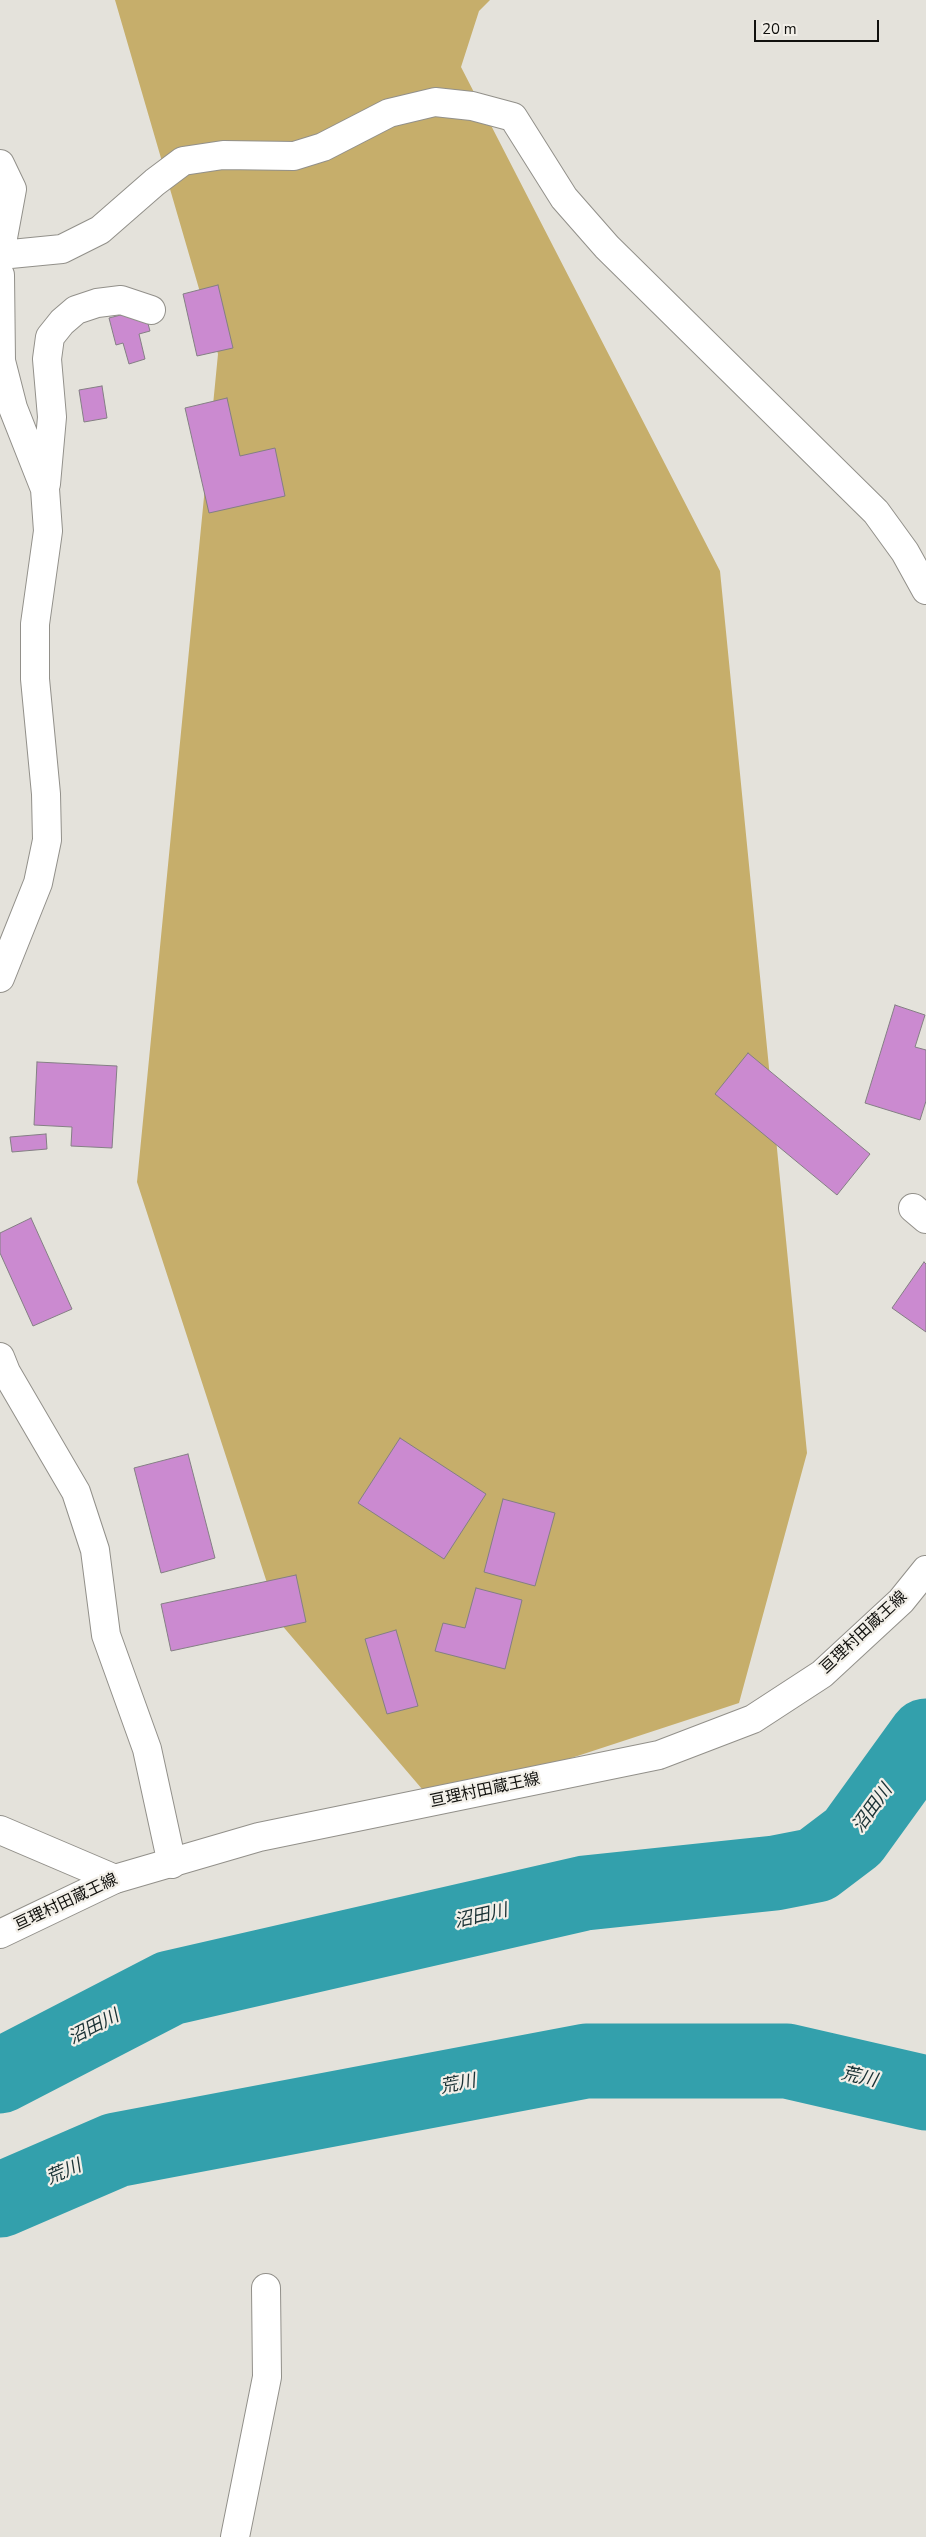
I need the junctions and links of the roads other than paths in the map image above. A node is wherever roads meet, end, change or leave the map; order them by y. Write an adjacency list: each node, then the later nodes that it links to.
1 (0, 164): 2 (street)
2 (0, 255): 6 (street)
3 (0, 275): 5 (street)
4 (152, 310): 5 (street)
5 (45, 489): 7 (street)
6 (926, 590)
7 (0, 978)
8 (0, 1357): 11 (street)
9 (926, 1570): 11 (street, 亘理村田蔵王線)
10 (0, 1830): 12 (street)
11 (172, 1864): 12 (street, 亘理村田蔵王線)
12 (115, 1879): 13 (street, 亘理村田蔵王線)
13 (0, 1934)
14 (266, 2288): 15 (street)
15 (235, 2537)

